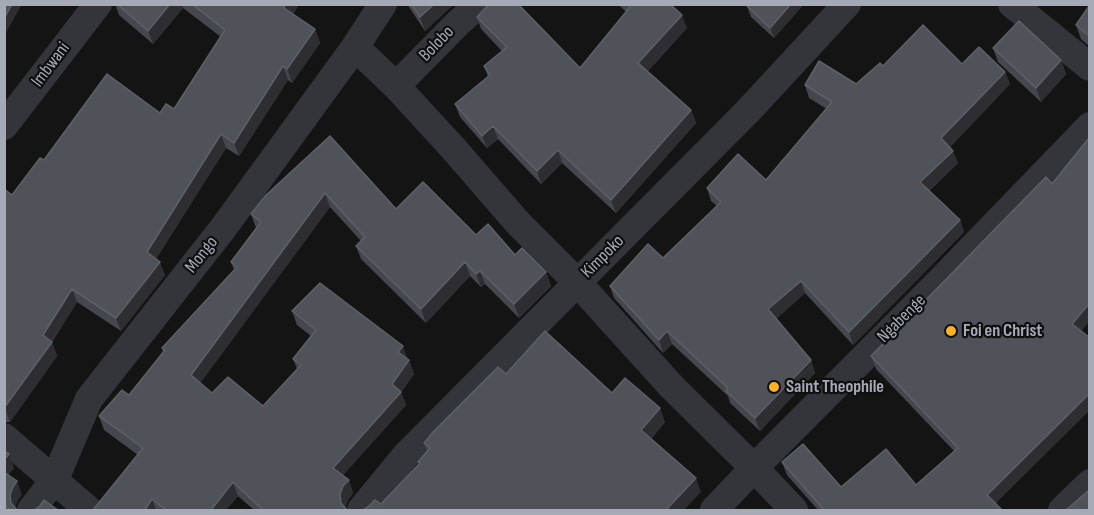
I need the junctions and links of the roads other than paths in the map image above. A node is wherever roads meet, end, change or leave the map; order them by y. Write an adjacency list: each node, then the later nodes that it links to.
1 (98, 4): 9 (street, Imbwani)
2 (383, 4): 6 (street, Mongo)
3 (479, 4): 8 (street, Bolobo)
4 (847, 4): 11 (street, Kimpoko)
5 (1012, 4): 7 (street)
6 (355, 47): 8 (street); 14 (street, Mongo)
7 (1089, 67)
8 (396, 86): 11 (street)
9 (4, 126)
10 (1089, 126): 13 (street, Ngabenge)
11 (577, 282): 13 (street); 18 (street, Kimpoko)
12 (4, 437): 14 (street)
13 (754, 468): 19 (street, Ngabenge); 20 (street)
14 (55, 480): 16 (street, Mongo); 17 (street)
15 (1089, 483): 21 (street)
16 (31, 510)
17 (89, 510)
18 (361, 510)
19 (714, 510)
20 (794, 510)
21 (1062, 510)

